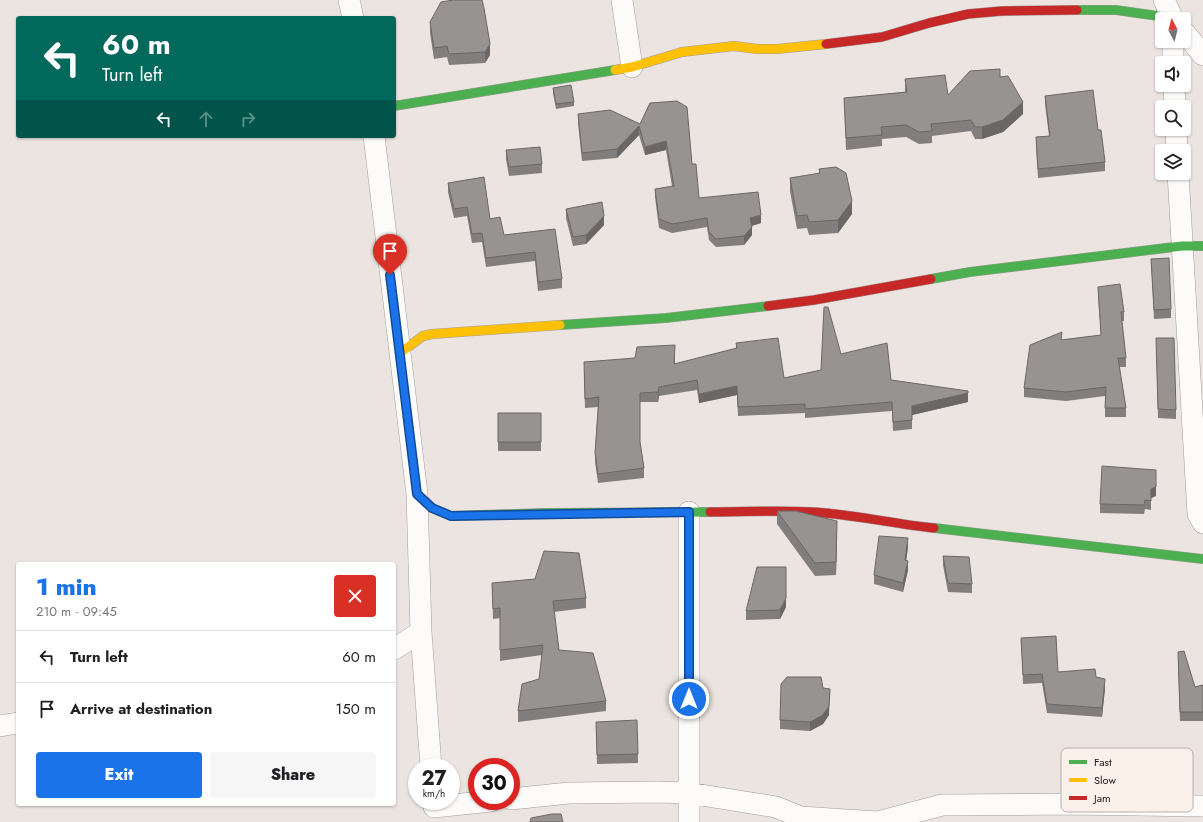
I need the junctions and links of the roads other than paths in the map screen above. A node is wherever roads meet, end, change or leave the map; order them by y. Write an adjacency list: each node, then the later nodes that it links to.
1 (349, 0): 4 (street)
2 (622, 0): 7 (street)
3 (1155, 13): 7 (street)
4 (353, 16)
5 (1191, 38): 6 (street)
6 (1203, 55)
7 (632, 67): 8 (street)
8 (396, 106)
9 (374, 138): 13 (street)
10 (1178, 180): 11 (street)
11 (1182, 246): 12 (street); 13 (street); 16 (street)
12 (1203, 246)
13 (400, 352): 14 (street)
14 (417, 494): 15 (street); 18 (street)
15 (689, 512): 17 (street); 23 (street)
16 (1203, 523)
17 (1203, 559)
18 (421, 632): 19 (street); 22 (street)
19 (396, 648)
20 (16, 722): 21 (street)
21 (0, 726)
22 (430, 758)
23 (689, 793): 24 (street); 25 (street); 28 (street)
24 (520, 798)
25 (1061, 804)
26 (1193, 806): 27 (street)
27 (1203, 806)
28 (689, 822)

